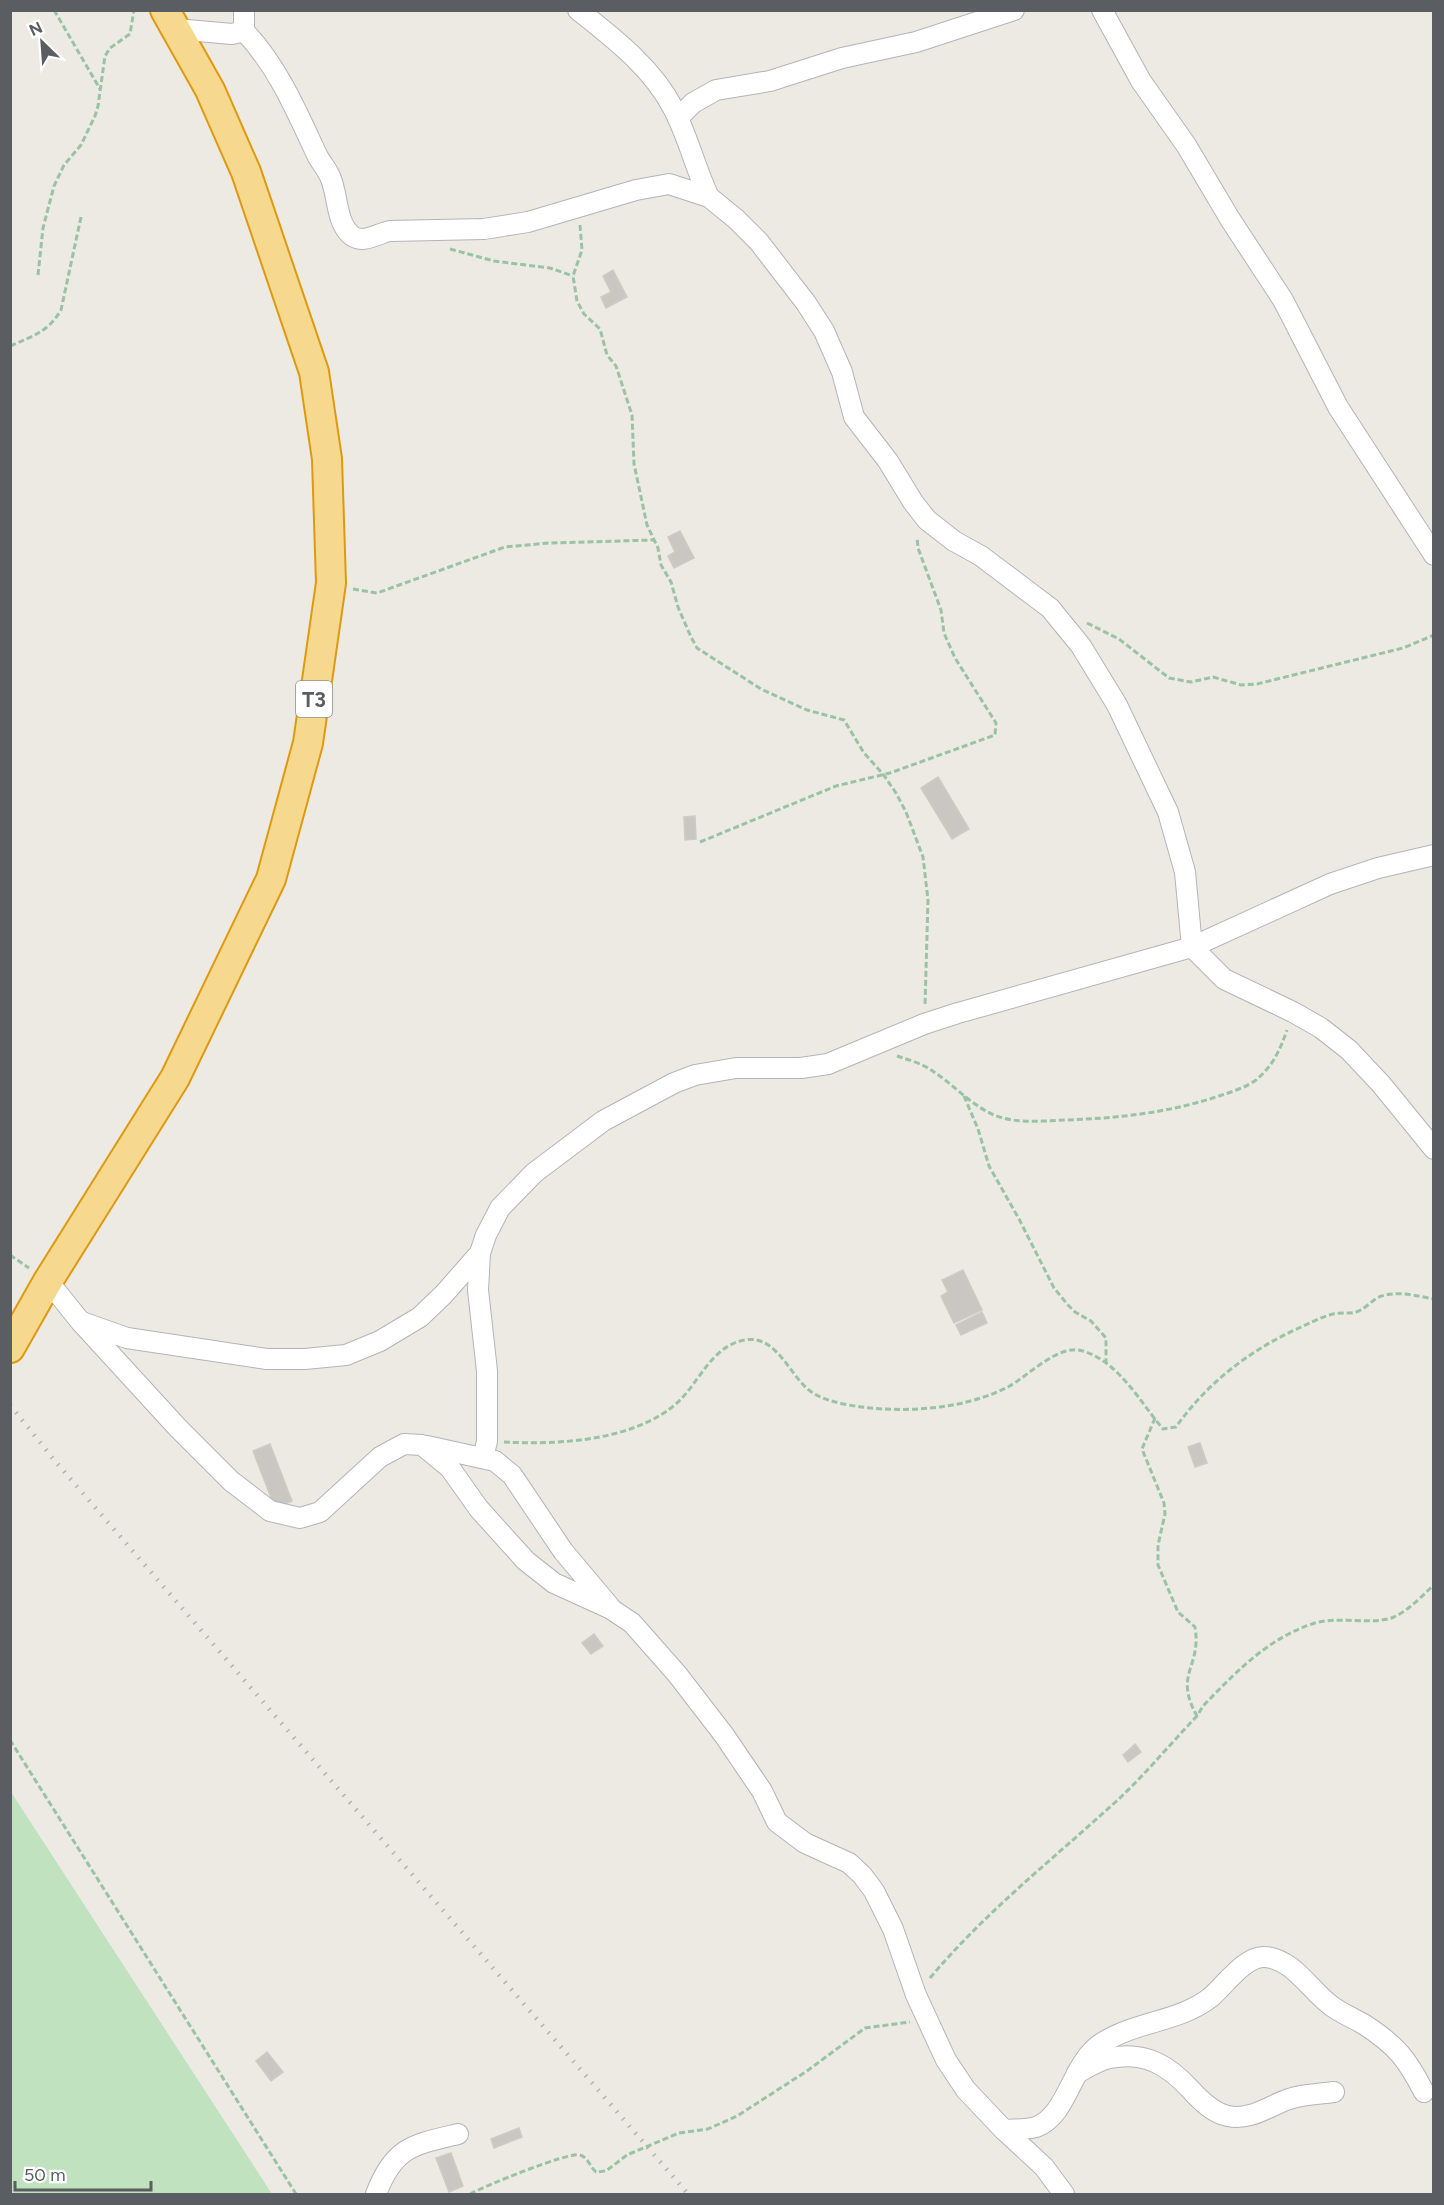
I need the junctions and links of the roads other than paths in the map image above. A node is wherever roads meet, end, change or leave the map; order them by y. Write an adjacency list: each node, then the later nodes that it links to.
1 (244, 10): 6 (street)
2 (578, 10): 7 (street)
3 (1014, 10): 7 (street)
4 (1102, 10): 9 (street)
5 (170, 20): 6 (street); 14 (highway, T3)
6 (244, 31): 8 (street)
7 (678, 118): 8 (street)
8 (709, 197): 11 (street)
9 (1434, 555)
10 (1434, 855): 11 (street)
11 (1192, 947): 12 (street); 13 (street)
12 (1434, 1149)
13 (480, 1253): 15 (street); 18 (street)
14 (48, 1281): 15 (street); 16 (highway, T3)
15 (80, 1322): 17 (street)
16 (10, 1348)
17 (422, 1445): 18 (street); 19 (street)
18 (485, 1449): 19 (street)
19 (611, 1609): 23 (street)
20 (1077, 2073): 21 (street); 22 (street); 23 (street)
21 (1334, 2092)
22 (1424, 2092)
23 (1004, 2130): 26 (street)
24 (458, 2134): 25 (street)
25 (376, 2194)
26 (1064, 2194)

